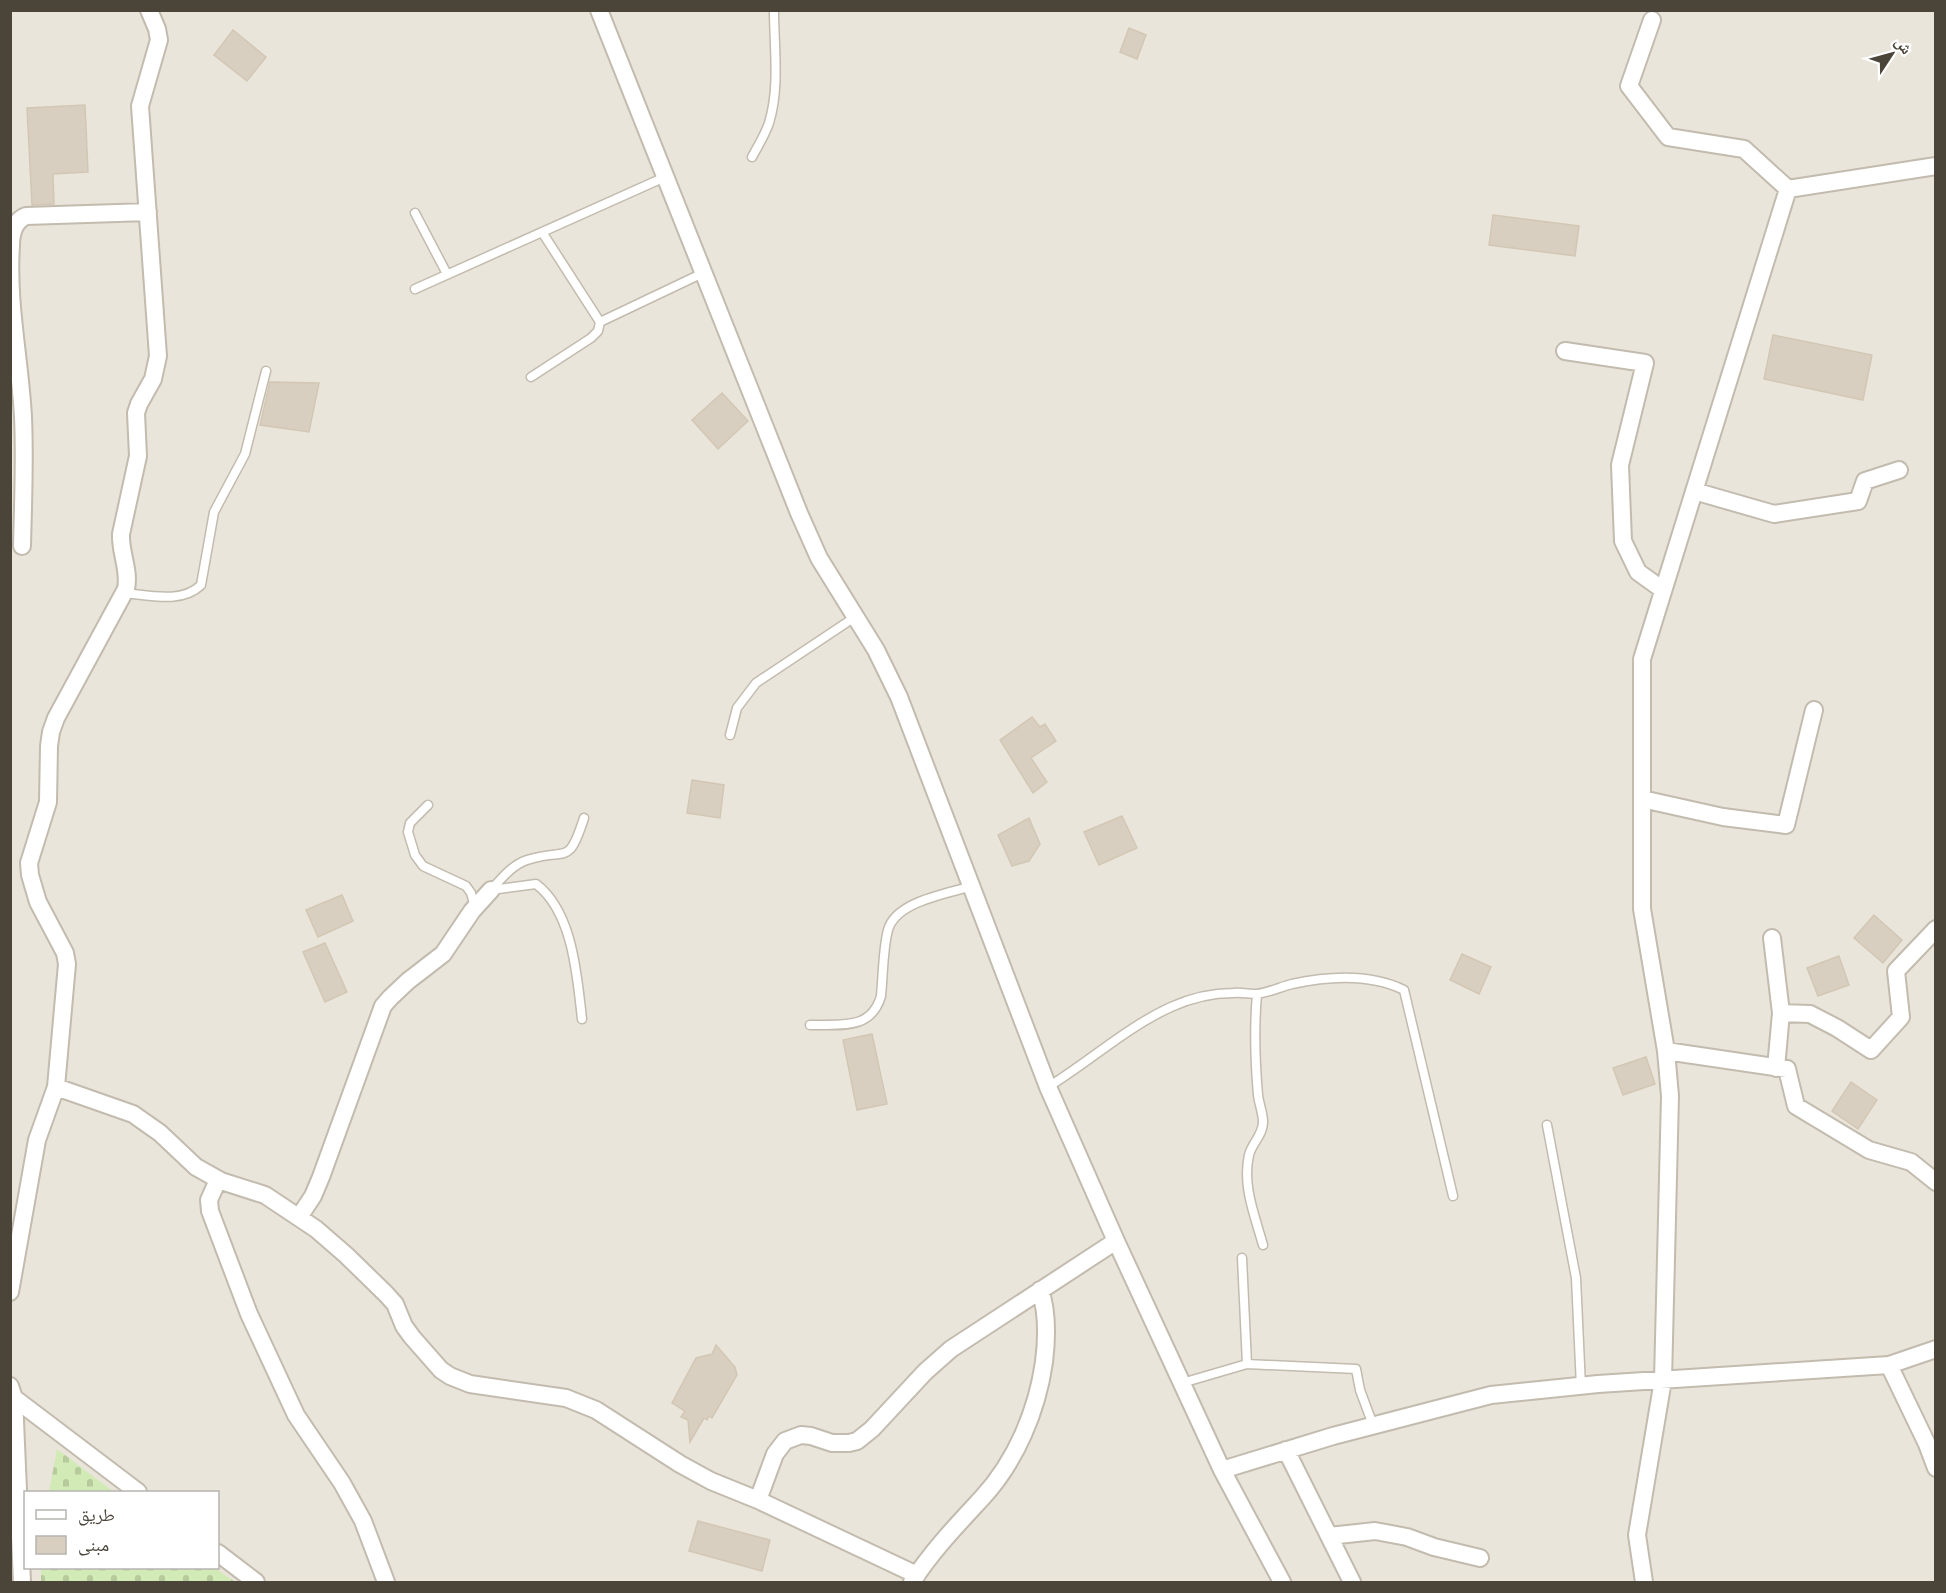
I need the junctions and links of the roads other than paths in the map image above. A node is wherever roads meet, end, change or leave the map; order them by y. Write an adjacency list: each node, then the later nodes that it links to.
1 (148, 10): 9 (street)
2 (599, 10): 7 (street)
3 (774, 10): 5 (lane)
4 (1652, 20): 8 (street)
5 (752, 157)
6 (1935, 166): 8 (street)
7 (665, 177): 11 (lane); 12 (street)
8 (1788, 189): 20 (street)
9 (148, 212): 21 (street); 23 (street)
10 (415, 213): 13 (lane)
11 (542, 231): 13 (lane); 15 (lane)
12 (704, 273): 15 (lane); 24 (street)
13 (447, 274): 14 (lane)
14 (415, 289)
15 (600, 322): 18 (lane)
16 (1565, 351): 22 (street)
17 (266, 371): 23 (lane)
18 (531, 377)
19 (1899, 470): 20 (street)
20 (1694, 491): 22 (street)
21 (22, 546)
22 (1663, 590): 27 (street)
23 (124, 593): 41 (street)
24 (855, 617): 26 (lane); 30 (street)
25 (1814, 710): 27 (street)
26 (730, 735)
27 (1642, 799): 39 (street)
28 (428, 805): 32 (lane)
29 (584, 818): 31 (lane)
30 (973, 886): 38 (lane); 42 (street)
31 (491, 890): 32 (street); 37 (lane)
32 (475, 907): 47 (street)
33 (1935, 929): 36 (street)
34 (1772, 938): 36 (street)
35 (1257, 994): 42 (lane); 46 (lane); 49 (lane)
36 (1781, 1013): 40 (street)
37 (582, 1018)
38 (810, 1025)
39 (1666, 1051): 40 (street); 56 (street)
40 (1776, 1068): 45 (street)
41 (56, 1087): 44 (street); 52 (street)
42 (1048, 1087): 48 (street)
43 (1546, 1125): 58 (lane)
44 (218, 1180): 47 (street); 72 (street)
45 (1935, 1182)
46 (1454, 1196)
47 (299, 1217): 65 (street)
48 (1116, 1241): 51 (street); 57 (street)
49 (1263, 1245)
50 (1242, 1258): 54 (lane)
51 (1040, 1290): 65 (street); 69 (street)
52 (10, 1292)
53 (1935, 1349): 55 (street)
54 (1247, 1364): 57 (lane); 60 (lane)
55 (1889, 1365): 56 (street); 62 (street)
56 (1663, 1380): 58 (street); 75 (street)
57 (1182, 1383): 63 (street)
58 (1581, 1387): 60 (street)
59 (12, 1392): 64 (street); 70 (street)
60 (1373, 1425): 61 (street)
61 (1286, 1450): 63 (street); 66 (street)
62 (1935, 1468)
63 (1222, 1470): 73 (street)
64 (137, 1491)
65 (758, 1500): 69 (street)
66 (1329, 1536): 68 (street); 74 (street)
67 (219, 1554): 71 (street)
68 (1480, 1558)
69 (914, 1579)
70 (22, 1582)
71 (256, 1582)
72 (386, 1582)
73 (1282, 1582)
74 (1352, 1582)
75 (1644, 1582)

